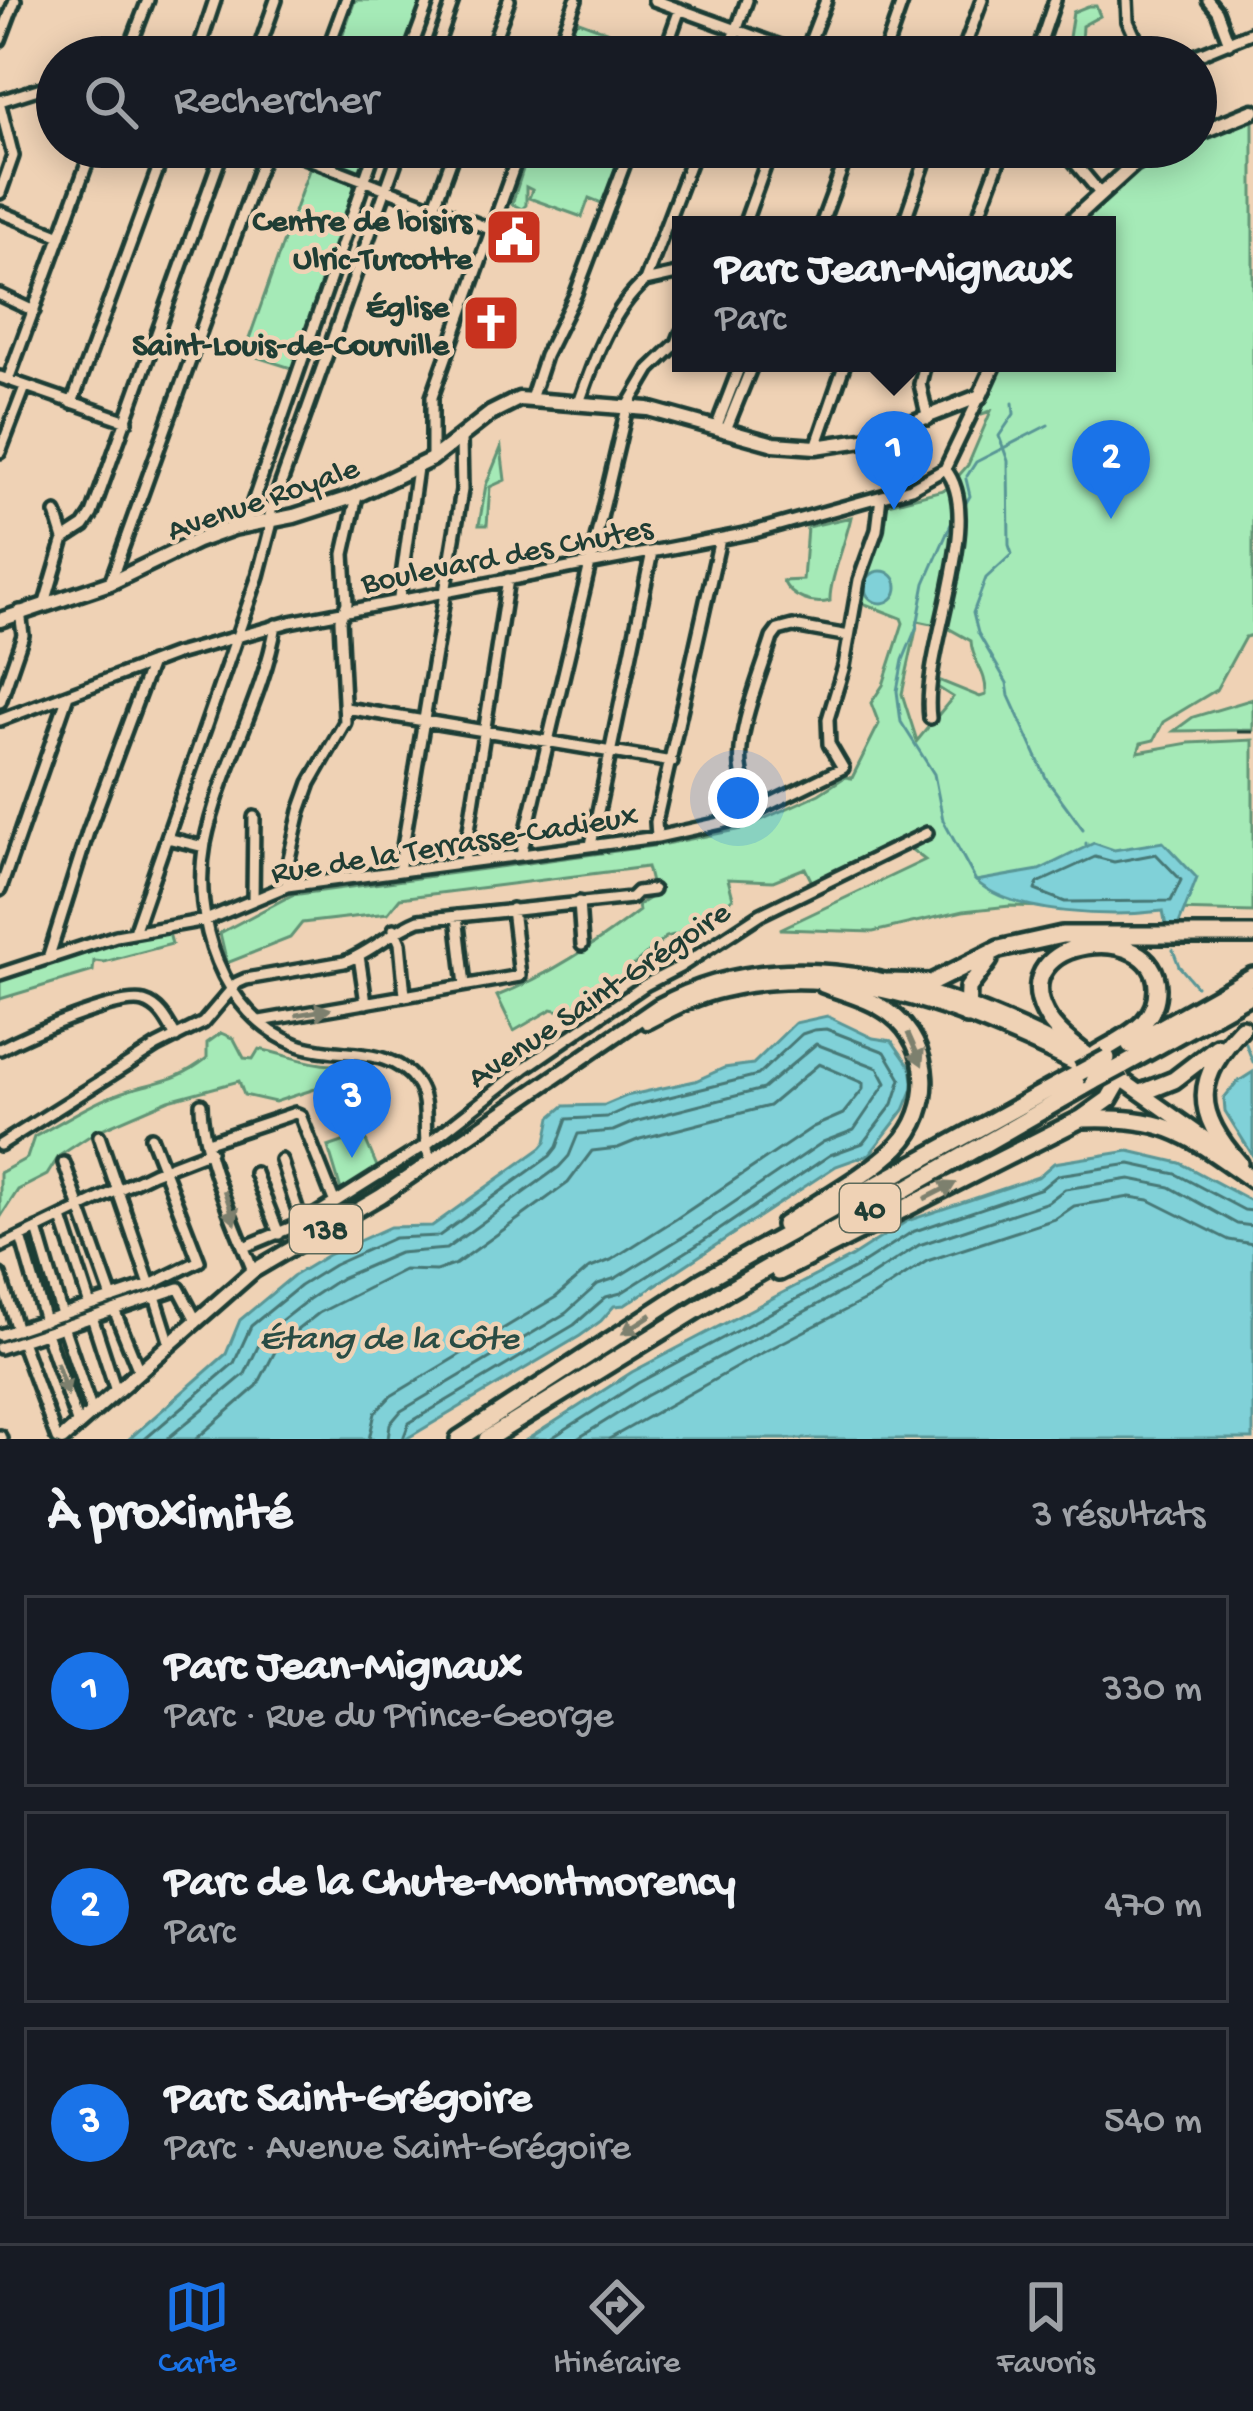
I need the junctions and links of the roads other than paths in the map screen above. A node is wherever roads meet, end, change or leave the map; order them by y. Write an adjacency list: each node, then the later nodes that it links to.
1 (15, 0): 37 (street)
2 (148, 0): 21 (street)
3 (215, 0): 22 (street)
4 (276, 0): 23 (street)
5 (346, 0): 24 (street)
6 (429, 0): 25 (street)
7 (452, 0): 26 (street)
8 (509, 0): 27 (street)
9 (575, 0): 28 (street)
10 (654, 0): 18 (street)
11 (747, 0): 19 (street)
12 (826, 0): 32 (street)
13 (904, 0): 33 (street)
14 (982, 0): 34 (street)
15 (1055, 0): 35 (street)
16 (1126, 0): 36 (street)
17 (1208, 0): 38 (street)
18 (680, 9): 19 (street); 29 (street)
19 (736, 30): 30 (street); 31 (street)
20 (1253, 32): 38 (street)
21 (135, 36)
22 (203, 36)
23 (263, 36)
24 (333, 36)
25 (416, 36)
26 (440, 36)
27 (496, 36)
28 (562, 36)
29 (670, 36)
30 (734, 36)
31 (752, 36)
32 (814, 36)
33 (891, 36)
34 (969, 36)
35 (1043, 36)
36 (1135, 36)
37 (0, 40)
38 (1229, 43): 39 (street)
39 (1217, 48)
40 (36, 90): 41 (street)
41 (0, 103): 63 (street)
42 (1253, 111): 43 (main road)
43 (1217, 126)
44 (86, 168): 73 (street)
45 (158, 168): 88 (street)
46 (217, 168): 92 (street)
47 (259, 168): 110 (street)
48 (336, 168): 61 (street)
49 (368, 168): 61 (street)
50 (394, 168): 62 (street)
51 (448, 168): 65 (street)
52 (513, 168): 72 (street)
53 (623, 168): 87 (street)
54 (688, 168): 75 (street)
55 (764, 168): 67 (street)
56 (842, 168): 68 (street)
57 (923, 168): 69 (street)
58 (996, 168): 70 (street)
59 (1077, 168): 64 (street)
60 (1129, 168): 64 (main road)
61 (364, 180): 62 (street); 104 (street)
62 (387, 189): 65 (street); 103 (street)
63 (0, 193)
64 (1100, 193): 71 (main road)
65 (434, 207): 72 (street)
66 (0, 212): 73 (street)
67 (747, 216)
68 (824, 216)
69 (906, 216)
70 (978, 216)
71 (1076, 216)
72 (490, 229): 97 (street)
73 (61, 236): 77 (street)
74 (672, 275): 75 (street)
75 (645, 281): 89 (street)
76 (0, 295): 77 (street)
77 (34, 310): 84 (street)
78 (672, 348): 90 (street)
79 (738, 372): 93 (street)
80 (748, 372): 93 (street)
81 (841, 372): 95 (street)
82 (923, 372): 91 (street)
83 (991, 372): 86 (main road)
84 (4, 378): 85 (street)
85 (26, 386): 88 (street); 96 (street)
86 (980, 396): 91 (main road); 99 (street)
87 (531, 399): 89 (main road); 94 (main road, Avenue Royale)
88 (72, 403): 92 (street)
89 (579, 404): 90 (main road)
90 (627, 408): 93 (main road); 108 (street)
91 (928, 419): 95 (main road)
92 (127, 421): 105 (street)
93 (720, 430): 95 (main road)
94 (461, 440): 97 (main road, Avenue Royale); 111 (street)
95 (816, 447)
96 (0, 452)
97 (432, 459): 98 (main road, Avenue Royale)
98 (417, 468): 100 (main road, Avenue Royale); 112 (street)
99 (945, 469): 101 (street, Boulevard des Chutes); 124 (street)
100 (357, 496): 103 (main road, Avenue Royale); 114 (street)
101 (881, 496): 106 (street, Boulevard des Chutes); 119 (street)
102 (56, 513): 105 (street)
103 (270, 520): 104 (main road, Avenue Royale); 118 (street)
104 (245, 525): 110 (main road, Avenue Royale)
105 (64, 539): 113 (street)
106 (720, 539): 107 (street, Boulevard des Chutes); 130 (street)
107 (652, 552): 108 (street, Boulevard des Chutes); 129 (street)
108 (590, 563): 109 (street, Boulevard des Chutes); 128 (street)
109 (508, 579): 111 (street, Boulevard des Chutes); 127 (street)
110 (110, 583): 113 (main road, Avenue Royale)
111 (446, 590): 112 (street, Boulevard des Chutes); 126 (street)
112 (399, 598): 114 (street, Boulevard des Chutes)
113 (46, 603): 115 (main road, Avenue Royale)
114 (344, 610): 117 (street, Boulevard des Chutes); 123 (street)
115 (20, 611): 116 (main road, Avenue Royale); 122 (street)
116 (0, 620)
117 (276, 625): 118 (street, Boulevard des Chutes); 137 (street)
118 (237, 636): 120 (street, Boulevard des Chutes); 135 (street)
119 (849, 636): 131 (street, Rue de la Terrasse-Cadieux); 131 (street)
120 (151, 663): 121 (street, Boulevard des Chutes); 154 (street)
121 (68, 695): 125 (street, Boulevard des Chutes); 142 (street)
122 (0, 702)
123 (346, 708): 126 (street); 141 (street)
124 (930, 718)
125 (0, 720)
126 (422, 721): 127 (street); 140 (street)
127 (483, 732): 128 (street); 139 (street)
128 (549, 742): 129 (street); 138 (street)
129 (611, 754): 130 (street); 136 (street)
130 (672, 761): 134 (street)
131 (759, 809): 134 (street, Rue de la Terrasse-Cadieux)
132 (254, 818): 144 (street)
133 (927, 833): 178 (street, Avenue Saint-Grégoire)
134 (657, 837): 136 (street, Rue de la Terrasse-Cadieux)
135 (167, 838): 137 (street); 150 (street)
136 (591, 845): 138 (street, Rue de la Terrasse-Cadieux)
137 (204, 847): 148 (street)
138 (521, 855): 139 (street, Rue de la Terrasse-Cadieux)
139 (464, 862): 140 (street, Rue de la Terrasse-Cadieux)
140 (399, 871): 141 (street, Rue de la Terrasse-Cadieux)
141 (287, 886): 144 (street, Rue de la Terrasse-Cadieux)
142 (0, 890)
143 (653, 890): 145 (street)
144 (253, 900): 148 (street, Rue de la Terrasse-Cadieux)
145 (579, 902): 146 (street); 152 (street)
146 (512, 910): 147 (street); 160 (street)
147 (457, 916): 149 (street); 160 (street)
148 (206, 920): 150 (street, Rue de la Terrasse-Cadieux); 161 (street)
149 (394, 929): 155 (street); 163 (street)
150 (134, 932): 154 (street, Rue de la Terrasse-Cadieux)
151 (1253, 935): 153 (highway)
152 (581, 945)
153 (999, 949): 158 (highway); 165 (highway)
154 (50, 956): 156 (street, Rue de la Terrasse-Cadieux)
155 (359, 956): 161 (street); 164 (street)
156 (0, 974)
157 (1253, 976): 171 (highway, 40)
158 (888, 982): 165 (main road); 169 (main road, 138)
159 (824, 984): 165 (main road, 138); 169 (main road, 138); 198 (highway, one-way to 198)
160 (465, 986): 163 (street)
161 (231, 990): 166 (street); 168 (street)
162 (1253, 993): 171 (highway, 40)
163 (405, 995): 164 (street)
164 (366, 1003): 166 (street, one-way to 164)
165 (966, 1011): 171 (main road); 171 (main road, 138)
166 (259, 1021): 178 (street)
167 (1248, 1024): 172 (highway); 185 (highway)
168 (176, 1036): 170 (street); 177 (street)
169 (608, 1042): 181 (main road, 138)
170 (0, 1049)
171 (1101, 1070): 171 (highway); 172 (main road, 138); 174 (highway); 198 (highway, 40); 210 (highway, 40)
172 (1144, 1092): 185 (main road)
173 (201, 1104): 179 (street)
174 (1081, 1119): 185 (highway); 210 (highway, one-way to 174)
175 (99, 1136): 186 (street)
176 (152, 1137): 183 (street)
177 (0, 1145)
178 (426, 1145): 181 (street); 187 (street, Avenue Saint-Grégoire)
179 (209, 1146): 183 (street); 187 (street); 195 (street, one-way to 195)
180 (280, 1160): 190 (street)
181 (431, 1161): 196 (main road, 138)
182 (64, 1162): 188 (street)
183 (164, 1169): 186 (street); 199 (street)
184 (255, 1174): 192 (street)
185 (1253, 1180)
186 (118, 1191): 188 (street); 199 (street)
187 (335, 1203): 190 (street, Avenue Saint-Grégoire)
188 (82, 1208): 189 (street); 200 (street)
189 (62, 1218): 191 (street); 201 (street)
190 (302, 1223): 192 (street, Avenue Saint-Grégoire)
191 (37, 1229): 193 (street); 203 (street)
192 (279, 1234): 195 (street, Avenue Saint-Grégoire)
193 (21, 1237): 194 (street); 206 (street)
194 (0, 1247)
195 (244, 1247): 196 (street)
196 (253, 1271): 205 (main road, 138)
197 (0, 1275): 209 (street)
198 (702, 1281): 218 (highway, 40, one-way to 218)
199 (152, 1291): 200 (street); 202 (street); 205 (street); 211 (street)
200 (112, 1298): 201 (street)
201 (90, 1306): 203 (street)
202 (115, 1312): 204 (street); 213 (street)
203 (62, 1315): 206 (street)
204 (93, 1320): 207 (street); 214 (street)
205 (196, 1320): 211 (main road, 138)
206 (45, 1327): 207 (street); 209 (street); 216 (street, one-way to 216)
207 (64, 1328): 215 (street)
208 (0, 1335): 209 (street)
209 (19, 1335): 212 (street); 217 (street)
210 (648, 1338): 219 (highway, 40)
211 (170, 1344): 213 (main road, 138)
212 (0, 1348)
213 (139, 1371): 214 (main road, 138)
214 (116, 1391): 215 (main road, 138)
215 (92, 1412): 216 (main road, 138)
216 (77, 1425): 217 (main road, 138)
217 (59, 1439)
218 (457, 1439)
219 (487, 1439)

